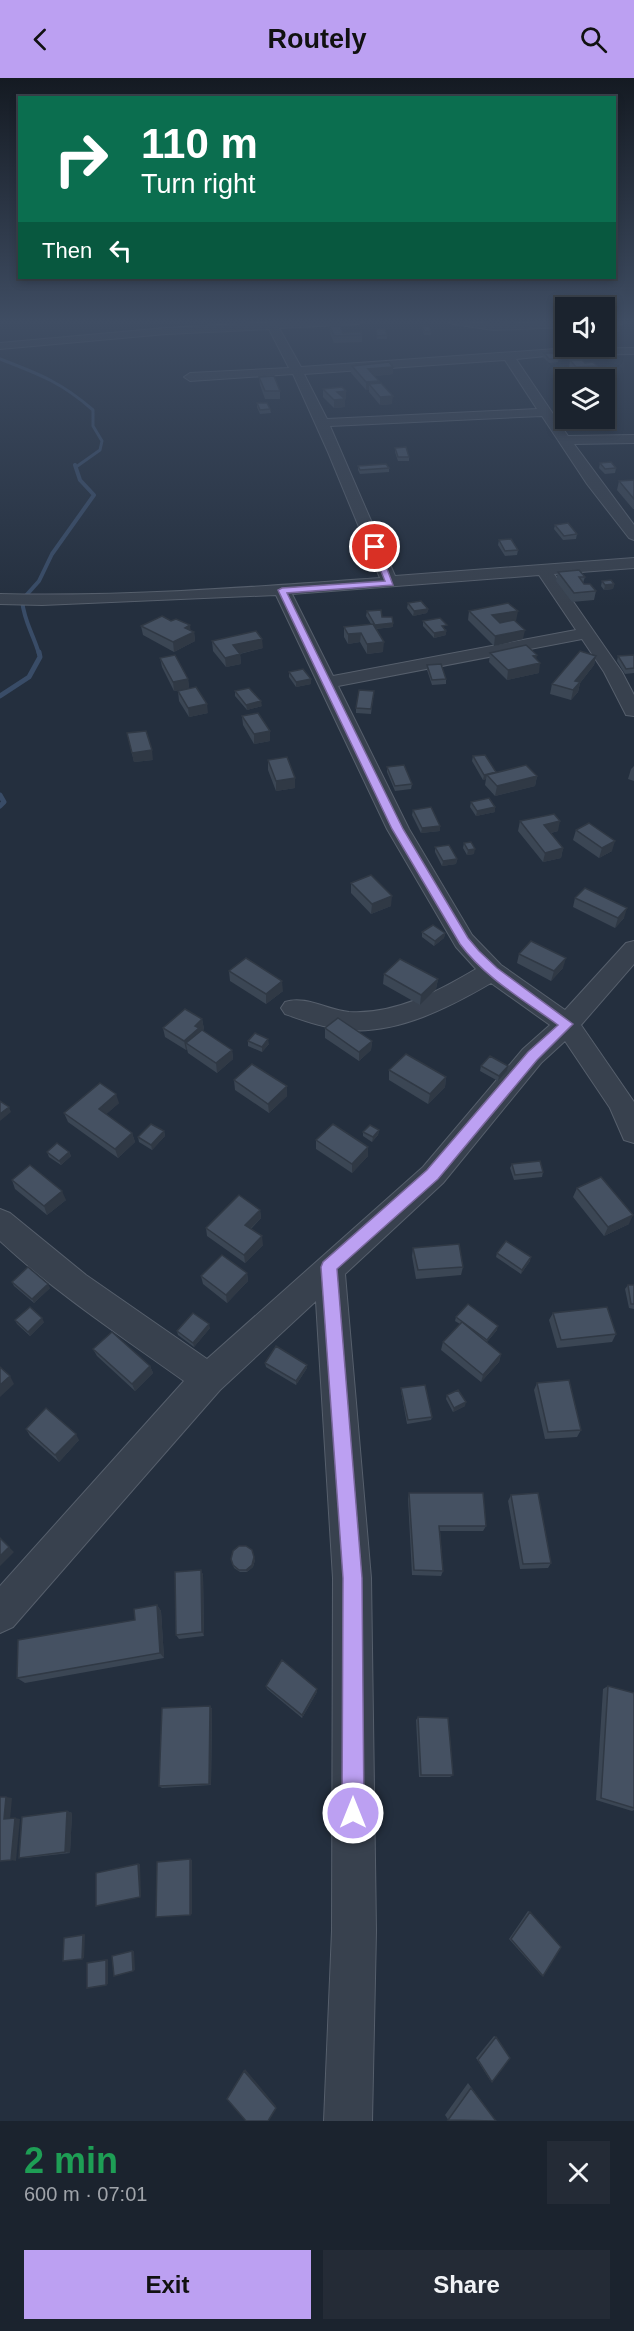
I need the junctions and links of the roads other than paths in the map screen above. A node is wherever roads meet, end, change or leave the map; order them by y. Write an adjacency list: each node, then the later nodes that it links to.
1 (321, 416): 4 (street)
2 (485, 416): 4 (street)
3 (548, 416): 6 (street)
4 (324, 423): 10 (street)
5 (634, 439): 6 (street)
6 (565, 440): 7 (street)
7 (634, 536)
8 (634, 563): 9 (street)
9 (543, 570): 10 (street); 13 (street)
10 (390, 583): 11 (street)
11 (282, 590): 12 (street); 14 (street)
12 (4, 600)
13 (586, 633): 14 (street); 15 (street)
14 (327, 683): 17 (street)
15 (633, 711)
16 (634, 949): 19 (street)
17 (492, 971): 18 (street); 19 (street)
18 (294, 1008)
19 (567, 1024): 20 (street); 22 (street)
20 (634, 1132)
21 (0, 1222): 23 (street)
22 (329, 1267): 23 (street); 25 (street)
23 (208, 1379): 24 (street)
24 (0, 1614)
25 (348, 2121)

